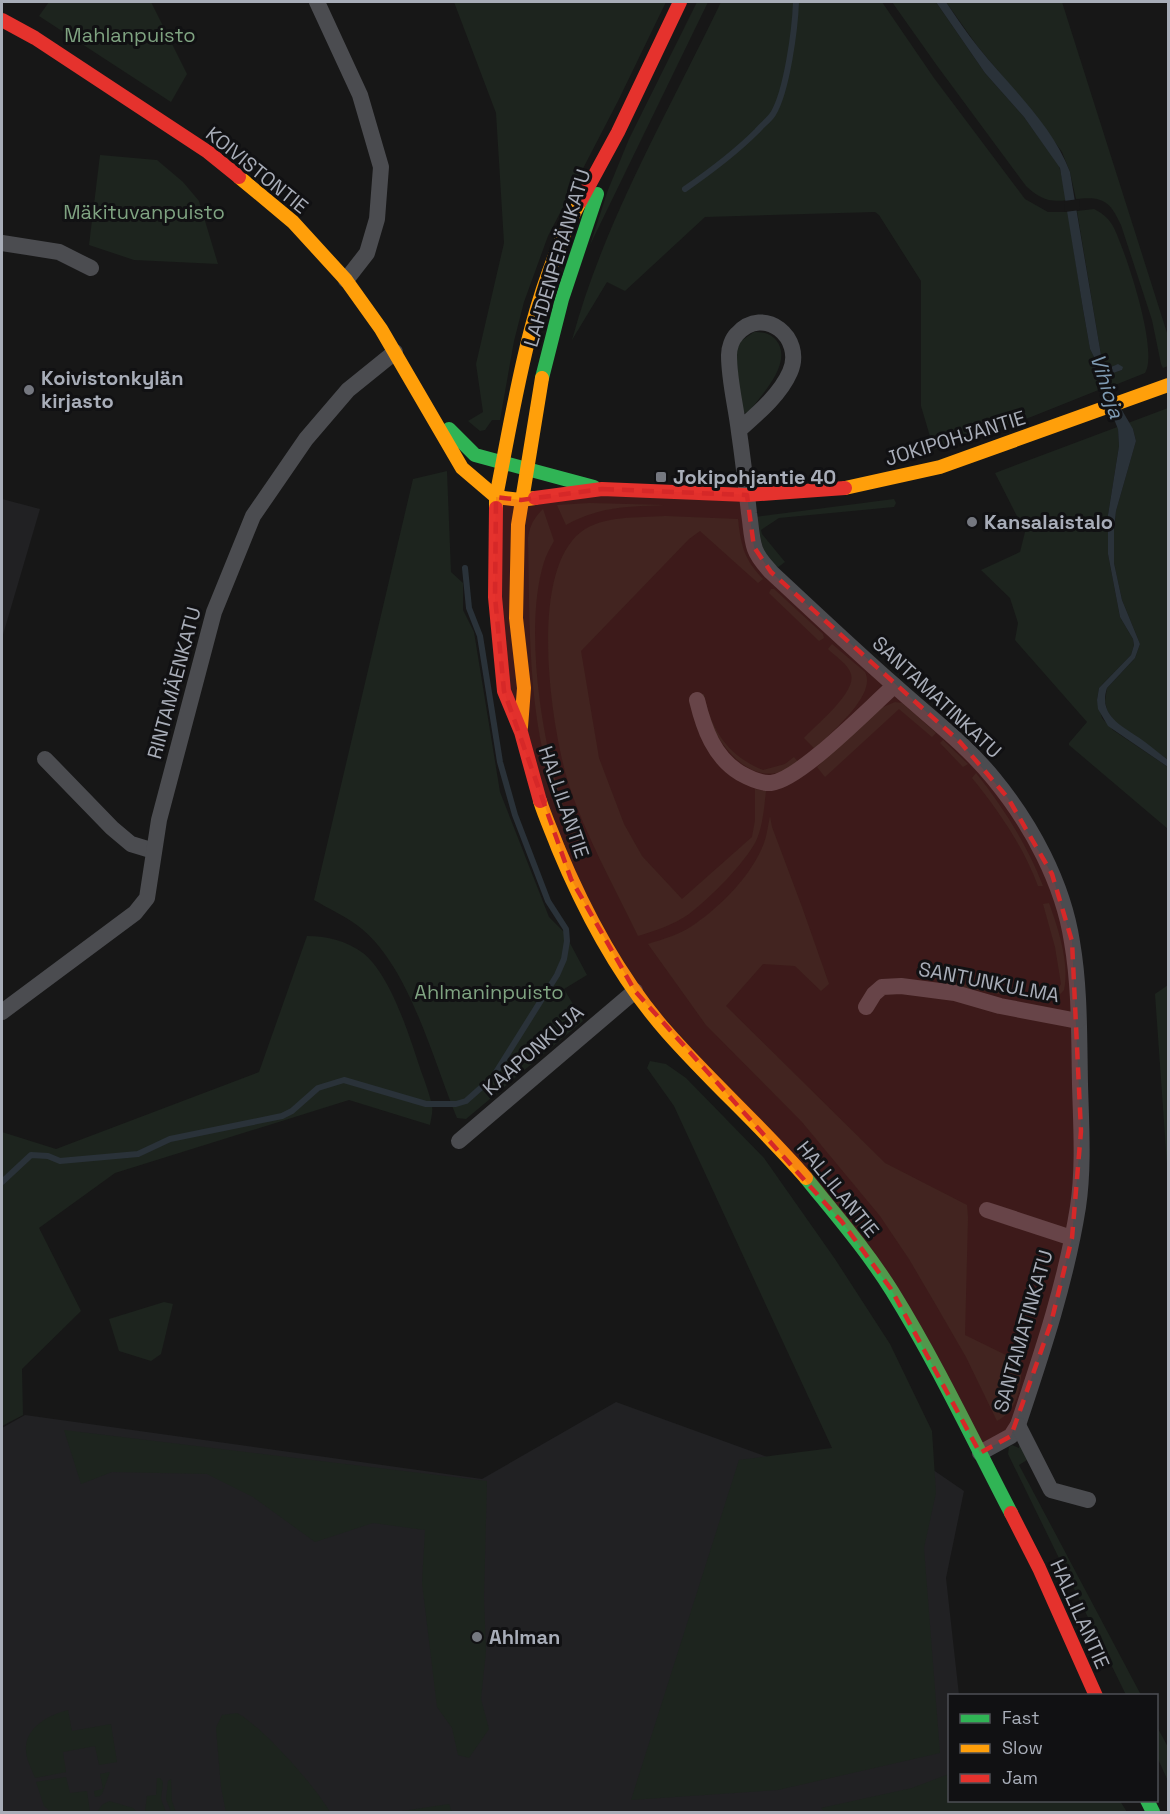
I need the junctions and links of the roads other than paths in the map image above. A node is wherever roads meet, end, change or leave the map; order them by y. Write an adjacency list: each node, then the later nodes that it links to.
1 (317, 2): 7 (street)
2 (680, 2): 4 (main road, LAHDENPERÄNKATU)
3 (2, 20): 7 (main road, KOIVISTONTIE)
4 (618, 132): 12 (main road, LAHDENPERÄNKATU); 13 (main road, LAHDENPERÄNKATU)
5 (2, 243): 6 (street)
6 (91, 268)
7 (346, 280): 8 (main road, KOIVISTONTIE)
8 (395, 352): 10 (main road, KOIVISTONTIE); 22 (street, RINTAMÄENKATU)
9 (1168, 385): 15 (main road, JOKIPOHJANTIE)
10 (429, 410): 12 (main road, KOIVISTONTIE); 16 (main road, KOIVISTONTIE)
11 (739, 430): 11 (street, SANTAMATINKATU); 15 (street, SANTAMATINKATU)
12 (503, 464): 13 (main road, KOIVISTONTIE); 16 (main road, HALLILANTIE)
13 (526, 469): 14 (main road, JOKIPOHJANTIE); 17 (main road, HALLILANTIE)
14 (602, 489): 15 (main road, JOKIPOHJANTIE); 17 (main road, JOKIPOHJANTIE)
15 (747, 495): 18 (street, SANTAMATINKATU)
16 (496, 497): 17 (main road); 20 (main road, HALLILANTIE)
17 (521, 500): 20 (main road, HALLILANTIE)
18 (894, 686): 19 (street); 26 (street, SANTAMATINKATU)
19 (697, 700)
20 (520, 732): 23 (main road, HALLILANTIE)
21 (45, 759): 22 (street)
22 (154, 851): 25 (street, RINTAMÄENKATU)
23 (634, 991): 27 (street, KAAPONKUJA); 31 (main road, HALLILANTIE)
24 (866, 1008): 26 (street, SANTUNKULMA)
25 (2, 1012)
26 (1078, 1021): 29 (street, SANTAMATINKATU)
27 (459, 1141)
28 (987, 1210): 29 (street, SANTAMATINKATU)
29 (1072, 1238): 30 (street, SANTAMATINKATU)
30 (1018, 1425): 31 (street, SANTAMATINKATU); 32 (street)
31 (980, 1453): 33 (main road, HALLILANTIE)
32 (1088, 1500)
33 (1096, 1694)

